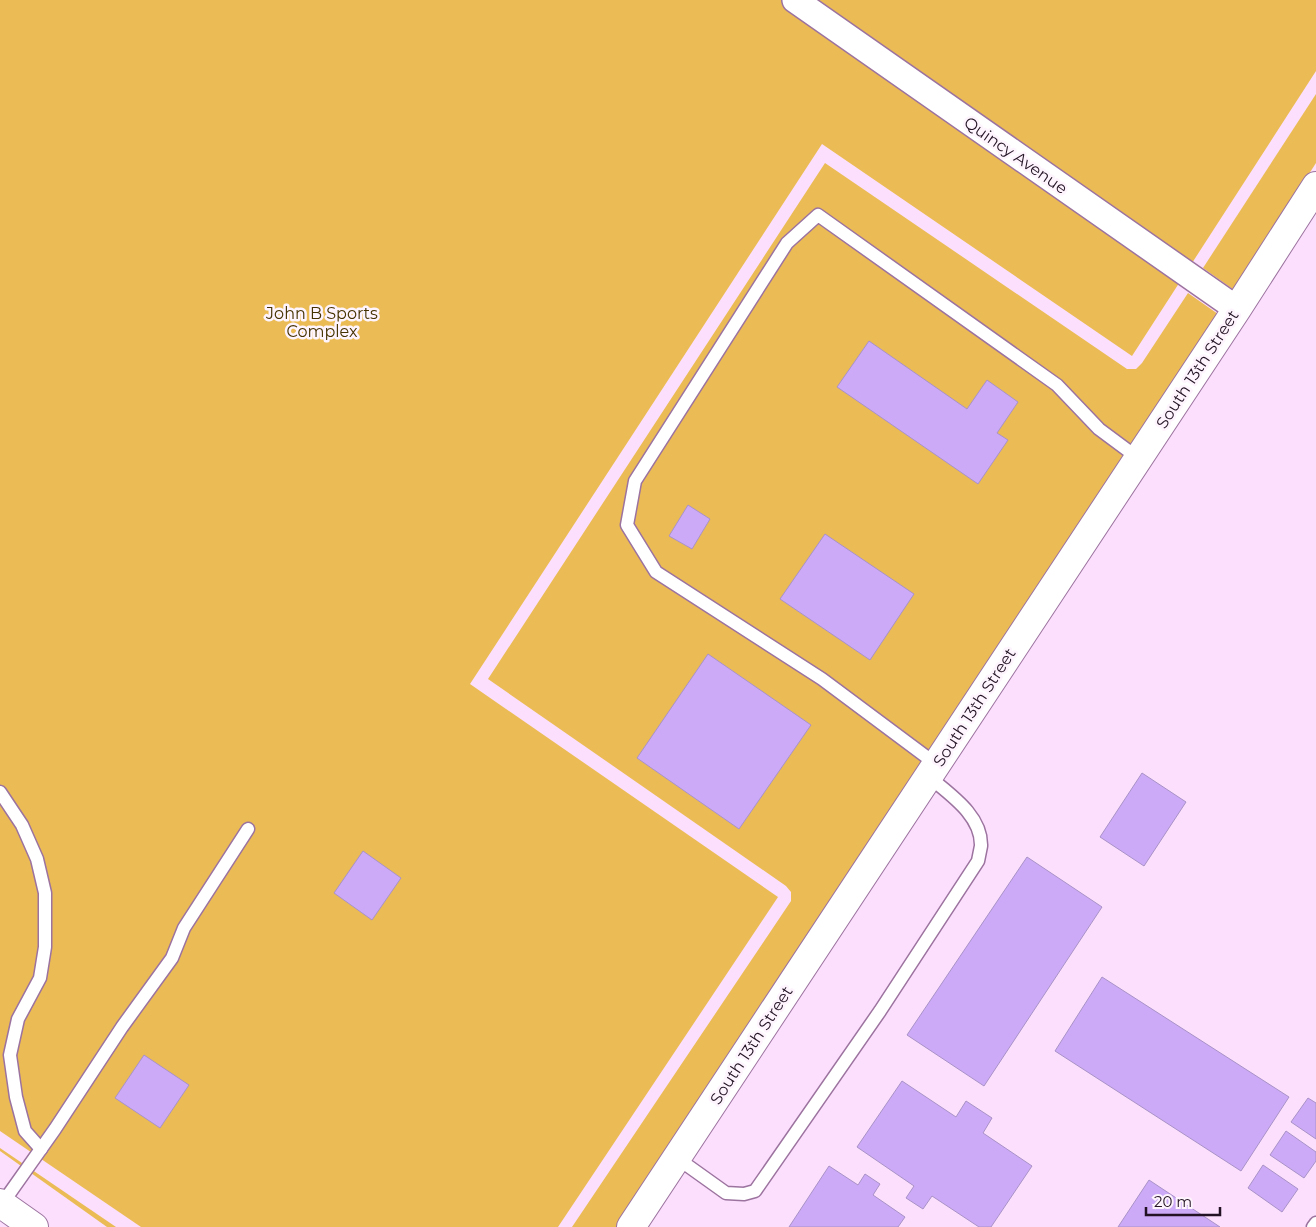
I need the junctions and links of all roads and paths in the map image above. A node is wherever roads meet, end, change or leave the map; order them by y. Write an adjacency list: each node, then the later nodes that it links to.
1 (795, 0): 3 (street, Quincy Avenue)
2 (1316, 186): 3 (street, South 13th Street)
3 (1237, 309): 4 (street, South 13th Street)
4 (1138, 458): 5 (street, South 13th Street); 5 (lane)
5 (932, 770): 9 (street, South 13th Street); 9 (lane)
6 (0, 792): 8 (lane)
7 (248, 830): 8 (lane)
8 (41, 1149): 10 (lane)
9 (677, 1158): 13 (street, South 13th Street)
10 (1, 1204): 12 (street)
11 (1316, 1223): 14 (lane)
12 (34, 1227)
13 (631, 1227)
14 (1313, 1227)

